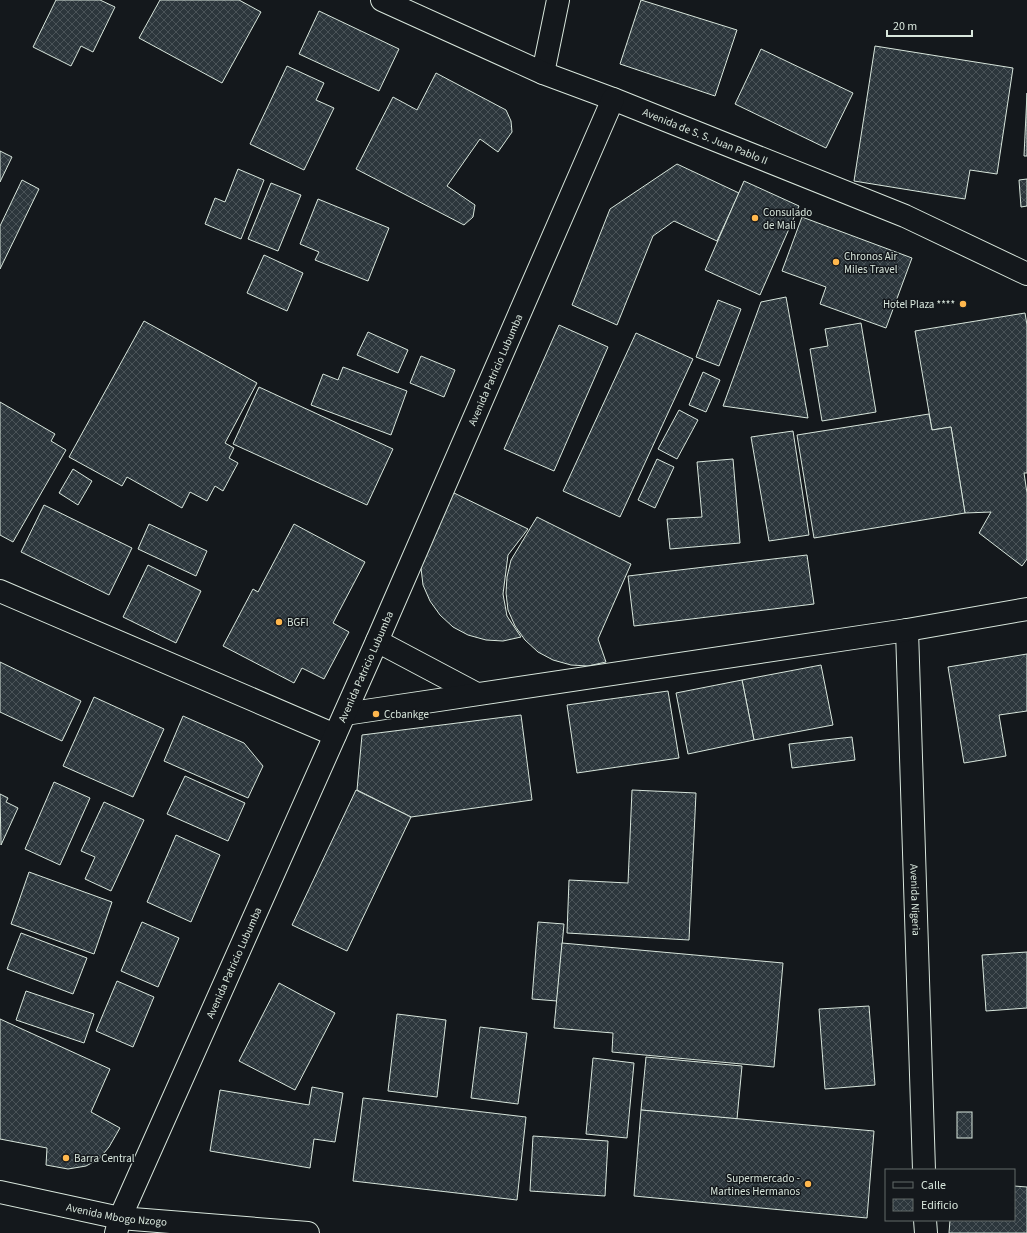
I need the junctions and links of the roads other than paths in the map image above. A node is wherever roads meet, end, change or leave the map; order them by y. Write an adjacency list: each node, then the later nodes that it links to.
1 (382, 0): 3 (street, Avenida de S. S. Juan Pablo II)
2 (558, 0): 3 (street)
3 (542, 73): 4 (street, Avenida de S. S. Juan Pablo II)
4 (613, 99): 5 (street, Avenida de S. S. Juan Pablo II); 9 (street, Avenida Patricio Lubumba)
5 (1027, 274)
6 (0, 591): 12 (street)
7 (1027, 610): 8 (street)
8 (907, 630): 10 (street); 13 (street, Avenida Nigeria)
9 (377, 641): 10 (street); 11 (street, Avenida Patricio Lubumba)
10 (475, 693): 11 (street)
11 (345, 714): 12 (street, Avenida Patricio Lubumba)
12 (335, 735): 16 (street, Avenida Patricio Lubumba)
13 (924, 1169)
14 (0, 1192): 16 (street, Avenida Mbogo Nzogo)
15 (925, 1221): 18 (street)
16 (118, 1226): 17 (street, Avenida Mbogo Nzogo)
17 (308, 1233)
18 (926, 1233)

